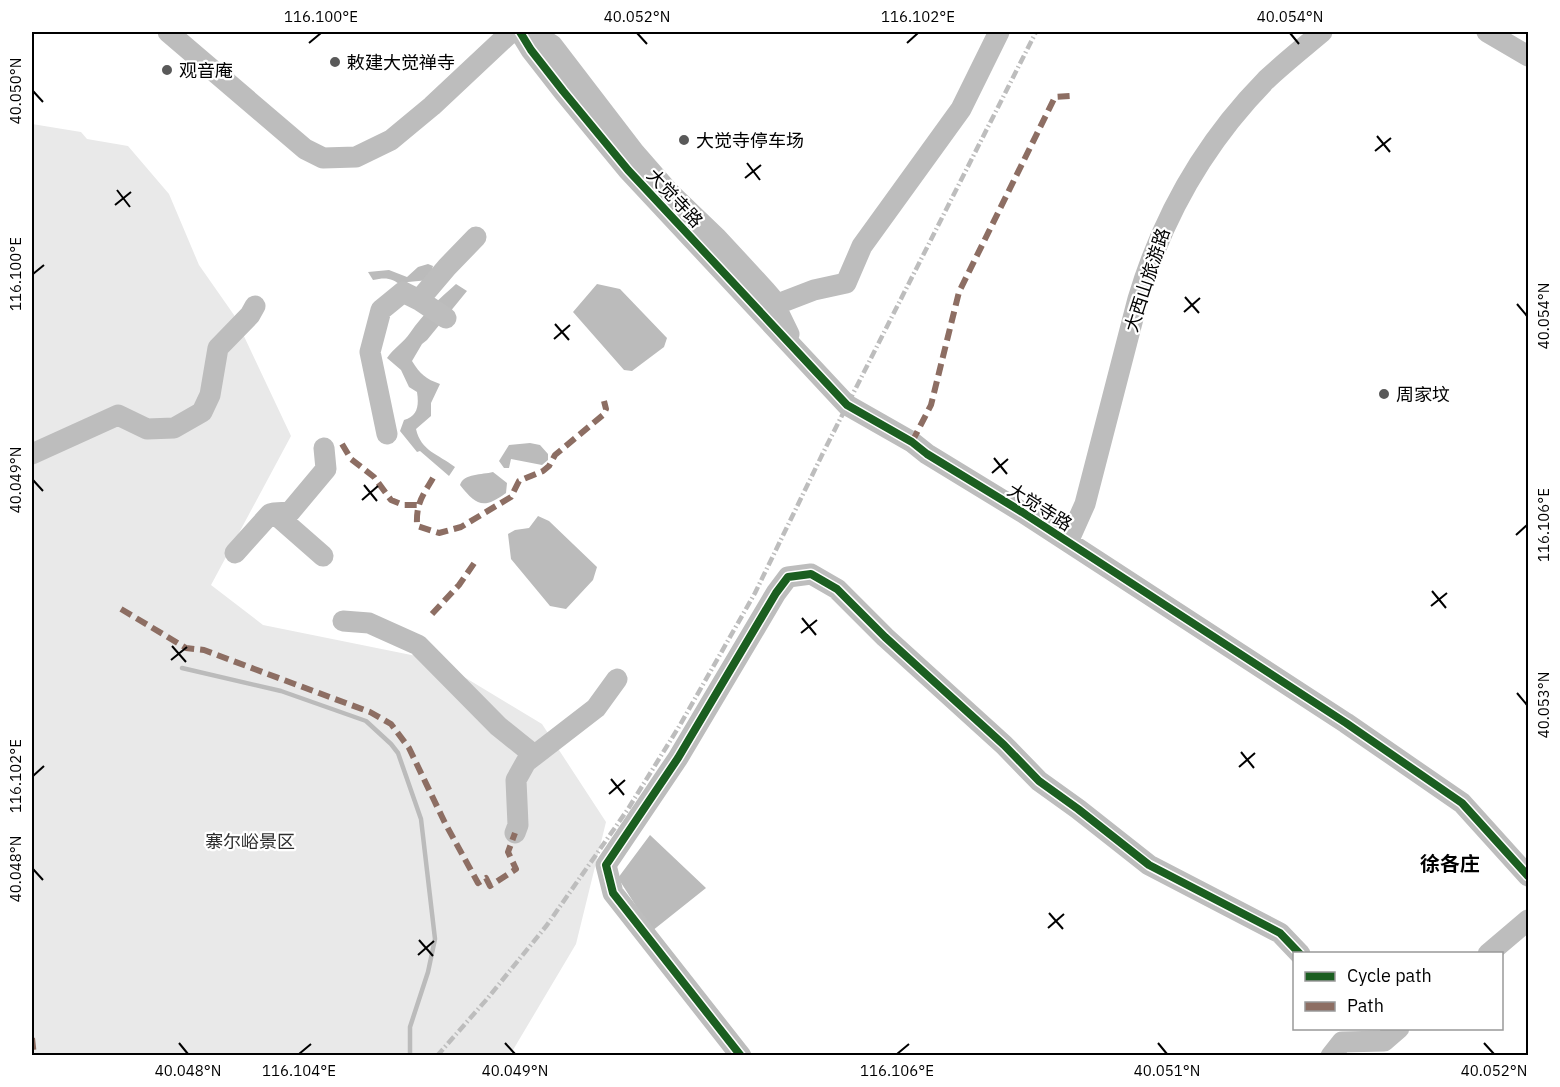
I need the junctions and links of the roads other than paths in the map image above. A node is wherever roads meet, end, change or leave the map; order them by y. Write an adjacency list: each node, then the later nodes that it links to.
1 (168, 32): 2 (street)
2 (511, 32)
3 (520, 32): 14 (street, 大觉寺路)
4 (532, 32): 11 (street, 大觉寺路)
5 (999, 32): 11 (street)
6 (1322, 32): 19 (street, 大西山旅游路)
7 (1487, 32): 8 (street)
8 (1528, 56)
9 (476, 237): 10 (street)
10 (419, 300): 13 (street); 15 (street)
11 (775, 305): 14 (street, 大觉寺路)
12 (255, 306): 17 (street)
13 (446, 318)
14 (797, 350): 19 (street, 大觉寺路)
15 (387, 434)
16 (324, 448): 18 (street)
17 (32, 454)
18 (274, 513): 20 (street); 21 (street)
19 (1068, 542): 26 (street, 大觉寺路)
20 (235, 553)
21 (323, 556)
22 (343, 621): 24 (street)
23 (617, 679): 24 (street)
24 (534, 755): 25 (street)
25 (515, 833)
26 (1528, 876)
27 (1528, 920): 29 (street)
28 (1298, 952): 32 (street)
29 (1490, 952)
30 (1398, 1030): 31 (street)
31 (1356, 1035): 33 (street)
32 (741, 1056)
33 (1331, 1056)

